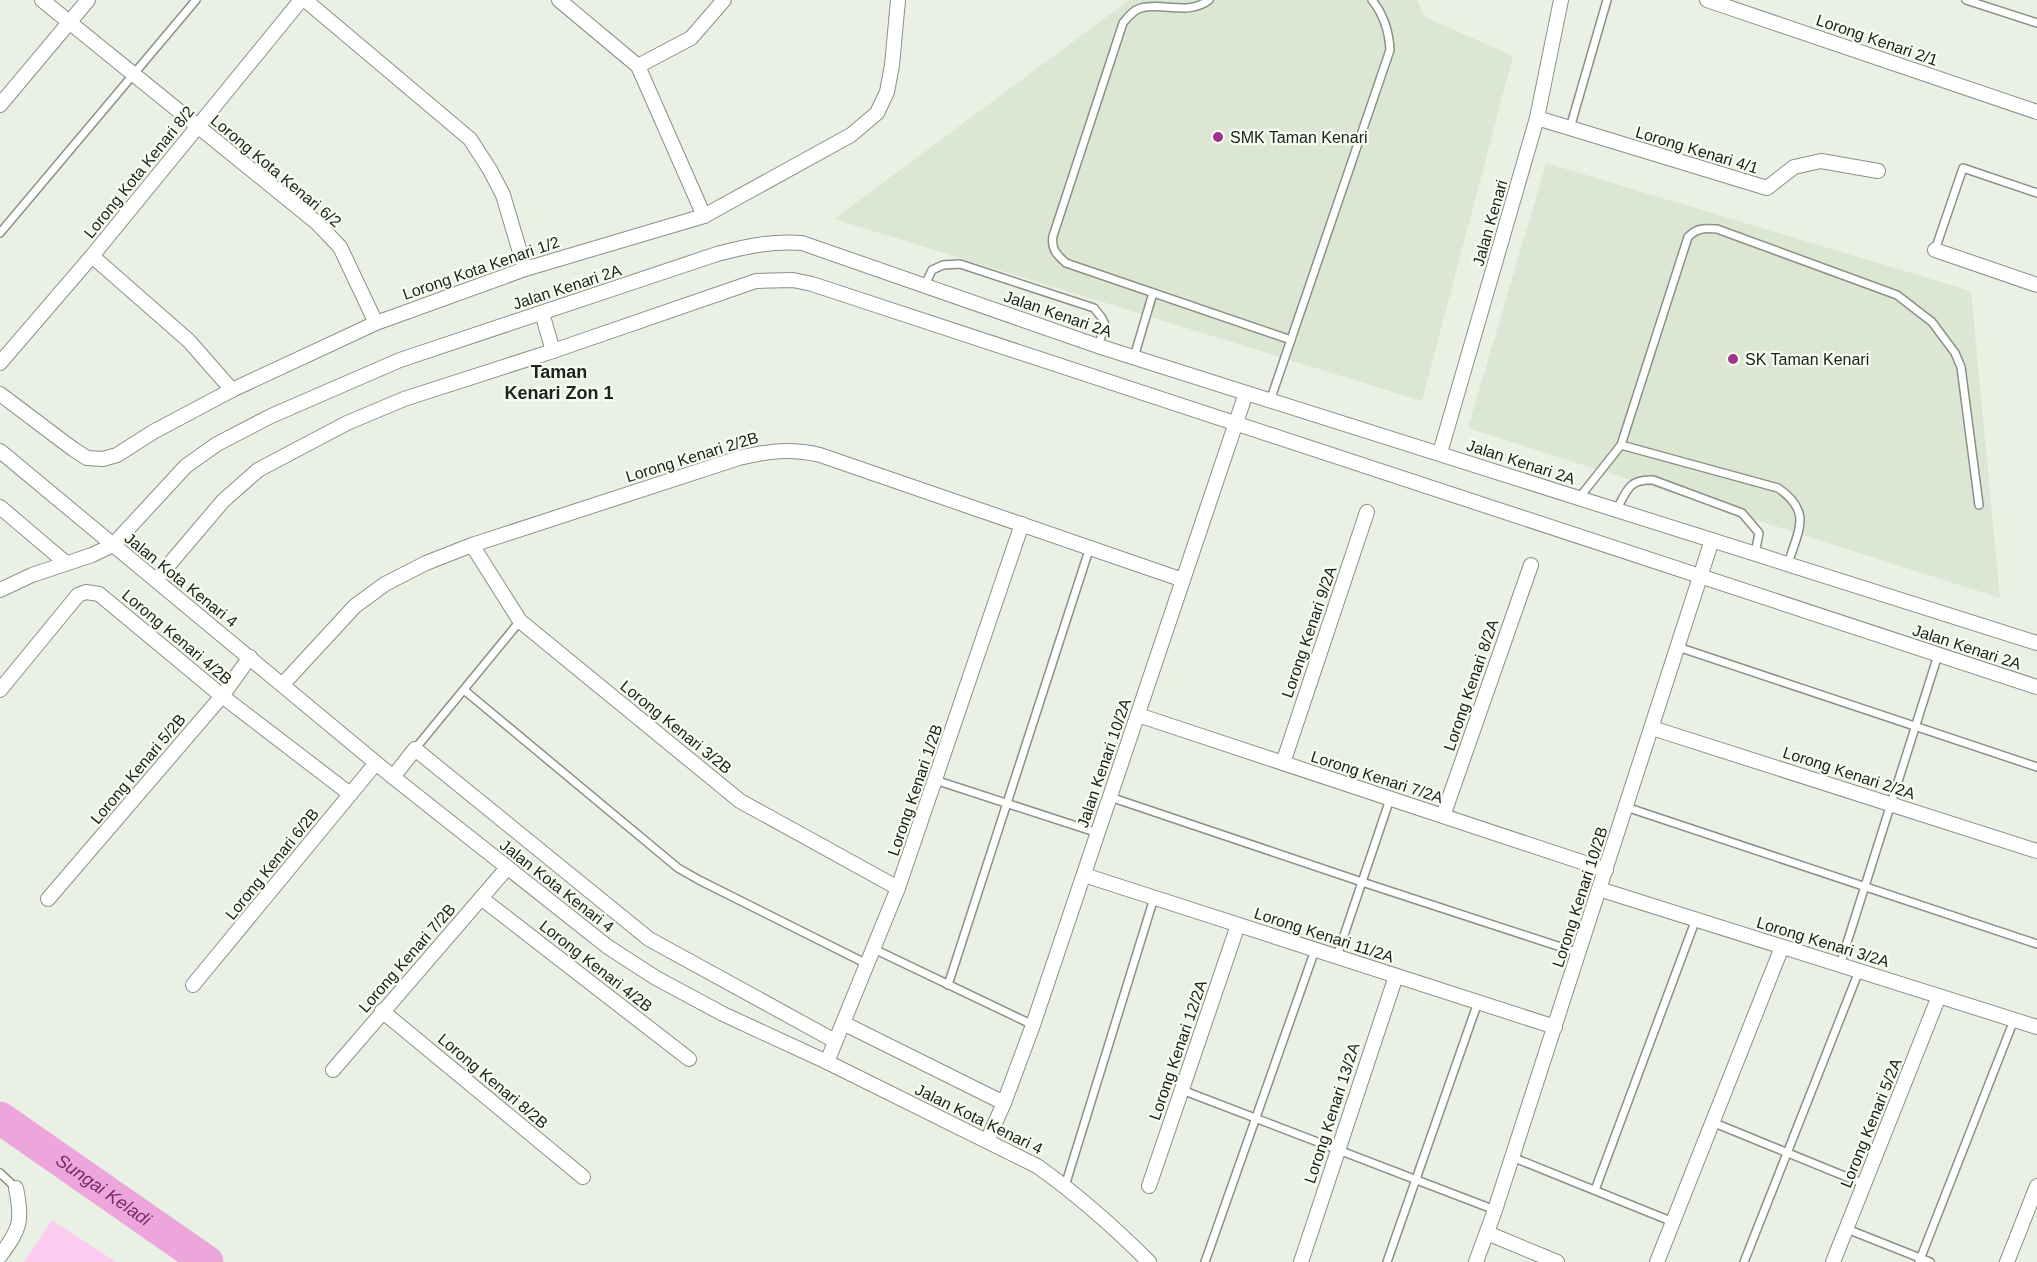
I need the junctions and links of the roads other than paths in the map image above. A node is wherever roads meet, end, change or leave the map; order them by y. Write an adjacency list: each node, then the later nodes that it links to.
1 (42, 0): 14 (street, Lorong Kota Kenari 6/2)
2 (88, 0): 14 (street)
3 (196, 0): 17 (lane)
4 (303, 0): 21 (street, Lorong Kota Kenari 8/2); 29 (street)
5 (559, 0): 16 (street)
6 (724, 0): 16 (street)
7 (898, 0): 25 (street, Lorong Kota Kenari 1/2)
8 (1209, 0): 32 (lane)
9 (1372, 0): 35 (lane)
10 (1561, 0): 20 (street, Jalan Kenari)
11 (1607, 0): 22 (lane)
12 (1707, 0): 19 (street, Lorong Kenari 2/1)
13 (1966, 0): 15 (lane)
14 (70, 22): 17 (street, Lorong Kota Kenari 6/2); 18 (street)
15 (2037, 23)
16 (638, 66): 25 (street)
17 (132, 75): 21 (street, Lorong Kota Kenari 6/2); 26 (lane)
18 (0, 105)
19 (2037, 112)
20 (1537, 118): 22 (street, Lorong Kenari 4/1); 47 (street, Jalan Kenari)
21 (197, 128): 28 (street, Lorong Kota Kenari 8/2); 34 (street, Lorong Kota Kenari 6/2)
22 (1570, 128): 23 (street, Lorong Kenari 4/1)
23 (1878, 171)
24 (2037, 193): 27 (lane)
25 (704, 216): 29 (street, Lorong Kota Kenari 1/2)
26 (0, 233)
27 (1935, 250): 31 (street)
28 (92, 256): 39 (street, Lorong Kota Kenari 8/2); 40 (street)
29 (525, 269): 34 (street, Lorong Kota Kenari 1/2)
30 (925, 285): 33 (street, Jalan Kenari 2A); 36 (street, Jalan Kenari 2A); 36 (lane)
31 (2037, 285)
32 (1153, 293): 35 (lane); 38 (lane)
33 (542, 313): 37 (street); 55 (street, Jalan Kenari 2A)
34 (376, 323): 40 (street, Lorong Kota Kenari 1/2)
35 (1291, 340): 43 (lane)
36 (1098, 346): 38 (street, Jalan Kenari 2A)
37 (554, 351): 44 (street, Jalan Kenari 2A); 63 (street, Jalan Kenari 2A)
38 (1134, 358): 41 (street, Jalan Kenari 2A)
39 (0, 363)
40 (232, 390): 42 (street, Lorong Kota Kenari 1/2)
41 (1246, 393): 43 (street, Jalan Kenari 2A); 44 (street, Jalan Kenari 10/2A)
42 (0, 394)
43 (1270, 401): 47 (street, Jalan Kenari 2A)
44 (1235, 424): 62 (street, Jalan Kenari 2A); 64 (street, Jalan Kenari 10/2A)
45 (1621, 445): 48 (lane); 49 (lane); 60 (lane)
46 (0, 451): 55 (street, Jalan Kota Kenari 4)
47 (1440, 453): 48 (street, Jalan Kenari 2A)
48 (1579, 498): 51 (street, Jalan Kenari 2A)
49 (1978, 505)
50 (0, 507): 59 (street)
51 (1617, 509): 54 (street, Jalan Kenari 2A); 58 (lane)
52 (1367, 512): 81 (street, Lorong Kenari 9/2A)
53 (1022, 524): 56 (street, Lorong Kenari 2/2B); 57 (street, Lorong Kenari 2/2B); 84 (street, Lorong Kenari 1/2B)
54 (1713, 540): 58 (street, Jalan Kenari 2A); 62 (street, Lorong Kenari 10/2B)
55 (113, 545): 59 (street); 63 (street, Jalan Kota Kenari 4)
56 (472, 545): 66 (street, Lorong Kenari 3/2B); 71 (street, Lorong Kenari 2/2B)
57 (1090, 548): 64 (street, Lorong Kenari 2/2B); 88 (lane)
58 (1755, 554): 60 (street, Jalan Kenari 2A)
59 (66, 563): 65 (street)
60 (1788, 564): 67 (street, Jalan Kenari 2A)
61 (1531, 565): 91 (street, Lorong Kenari 8/2A)
62 (1700, 578): 68 (street, Lorong Kenari 10/2B); 69 (street, Jalan Kenari 2A)
63 (156, 580): 70 (street, Jalan Kota Kenari 4)
64 (1183, 580): 76 (street, Jalan Kenari 10/2A)
65 (0, 590)
66 (520, 621): 74 (lane); 99 (street, Lorong Kenari 3/2B)
67 (2037, 643)
68 (1678, 647): 77 (lane); 78 (street, Lorong Kenari 10/2B)
69 (1938, 655): 72 (street, Jalan Kenari 2A); 77 (lane)
70 (250, 657): 71 (street, Jalan Kota Kenari 4); 75 (street, Lorong Kenari 5/2B)
71 (283, 684): 80 (street, Jalan Kota Kenari 4)
72 (2037, 687)
73 (0, 690): 75 (street, Lorong Kenari 4/2B)
74 (464, 690): 79 (lane); 112 (lane)
75 (222, 696): 85 (street, Lorong Kenari 4/2B); 103 (street, Lorong Kenari 5/2B)
76 (1138, 715): 81 (street, Lorong Kenari 7/2A); 86 (street, Jalan Kenari 10/2A)
77 (1915, 726): 82 (lane); 89 (lane)
78 (1652, 728): 89 (street, Lorong Kenari 2/2A); 90 (street, Lorong Kenari 10/2B)
79 (415, 749): 83 (street); 126 (street)
80 (376, 763): 83 (street, Jalan Kota Kenari 4); 85 (street, Lorong Kenari 6/2B)
81 (1283, 763): 87 (street, Lorong Kenari 7/2A)
82 (2037, 767)
83 (393, 777): 94 (street, Jalan Kota Kenari 4)
84 (935, 780): 88 (lane); 99 (street, Lorong Kenari 1/2B)
85 (350, 794): 116 (street, Lorong Kenari 6/2B)
86 (1110, 797): 92 (street, Jalan Kenari 10/2A); 97 (lane)
87 (1390, 799): 91 (street, Lorong Kenari 7/2A); 97 (lane)
88 (1007, 803): 92 (lane); 117 (lane)
89 (1891, 804): 93 (street, Lorong Kenari 2/2A); 98 (lane)
90 (1626, 807): 95 (street, Lorong Kenari 10/2B); 98 (lane)
91 (1443, 816): 95 (street, Lorong Kenari 7/2A)
92 (1098, 833): 96 (street, Jalan Kenari 10/2A)
93 (2037, 851)
94 (507, 868): 101 (street, Lorong Kenari 7/2B); 128 (street, Jalan Kota Kenari 4)
95 (1606, 870): 100 (street, Lorong Kenari 10/2B)
96 (1084, 875): 102 (street, Lorong Kenari 11/2A); 123 (street, Jalan Kenari 10/2A)
97 (1362, 882): 110 (lane); 111 (lane)
98 (1865, 887): 106 (lane); 113 (lane)
99 (898, 888): 108 (street, Lorong Kenari 1/2B)
100 (1599, 889): 104 (street, Lorong Kenari 3/2A); 110 (street, Lorong Kenari 10/2B)
101 (481, 898): 120 (street, Lorong Kenari 7/2B); 127 (street, Lorong Kenari 4/2B)
102 (1154, 898): 105 (street, Lorong Kenari 11/2A); 143 (lane)
103 (48, 899)
104 (1696, 919): 107 (street, Lorong Kenari 3/2A); 146 (lane)
105 (1238, 925): 109 (street, Lorong Kenari 11/2A); 130 (street, Lorong Kenari 12/2A)
106 (2037, 944)
107 (1782, 946): 113 (street, Lorong Kenari 3/2A); 133 (street)
108 (873, 949): 112 (street, Lorong Kenari 1/2B); 117 (lane)
109 (1315, 950): 111 (street, Lorong Kenari 11/2A); 132 (lane)
110 (1579, 952): 124 (street, Lorong Kenari 10/2B)
111 (1337, 956): 115 (street, Lorong Kenari 11/2A)
112 (867, 964): 122 (street, Lorong Kenari 1/2B)
113 (1840, 965): 114 (street, Lorong Kenari 3/2A)
114 (1859, 971): 118 (street, Lorong Kenari 3/2A); 136 (lane)
115 (1396, 976): 119 (street, Lorong Kenari 11/2A); 135 (street, Lorong Kenari 13/2A)
116 (193, 986)
117 (948, 986): 123 (lane)
118 (1940, 996): 121 (street, Lorong Kenari 3/2A); 141 (street, Lorong Kenari 5/2A)
119 (1478, 1002): 124 (street, Lorong Kenari 11/2A); 140 (lane)
120 (382, 1011): 129 (street, Lorong Kenari 7/2B); 139 (street, Lorong Kenari 8/2B)
121 (2014, 1020): 125 (street, Lorong Kenari 3/2A); 152 (lane)
122 (843, 1023): 126 (street, Lorong Kenari 1/2B); 131 (street)
123 (1033, 1025): 131 (street, Jalan Kenari 10/2A)
124 (1555, 1027): 137 (street, Lorong Kenari 10/2B)
125 (2037, 1027)
126 (835, 1041): 128 (street, Lorong Kenari 1/2B)
127 (689, 1059)
128 (827, 1062): 134 (street, Jalan Kota Kenari 4)
129 (333, 1070)
130 (1182, 1090): 132 (lane); 144 (street, Lorong Kenari 12/2A)
131 (1004, 1103): 134 (street, Jalan Kenari 10/2A)
132 (1256, 1119): 135 (lane); 154 (lane)
133 (1712, 1122): 136 (lane); 148 (street)
134 (987, 1141): 143 (street, Jalan Kota Kenari 4)
135 (1337, 1149): 140 (lane); 155 (street, Lorong Kenari 13/2A)
136 (1788, 1153): 141 (lane); 160 (lane)
137 (1512, 1157): 146 (lane); 147 (street, Lorong Kenari 10/2B)
138 (0, 1173): 145 (lane)
139 (583, 1177)
140 (1416, 1180): 147 (lane); 156 (lane)
141 (1864, 1184): 149 (street, Lorong Kenari 5/2A)
142 (2037, 1185): 163 (street)
143 (1065, 1186): 153 (street, Jalan Kota Kenari 4)
144 (1149, 1186)
145 (16, 1188): 151 (street)
146 (1595, 1190): 148 (lane)
147 (1495, 1210): 150 (street, Lorong Kenari 10/2B)
148 (1672, 1222): 159 (street)
149 (1847, 1229): 152 (lane); 161 (street, Lorong Kenari 5/2A)
150 (1487, 1233): 157 (street, Lorong Kenari 10/2B); 158 (street)
151 (0, 1256)
152 (1920, 1260): 162 (lane)
153 (1149, 1262)
154 (1205, 1262)
155 (1301, 1262)
156 (1387, 1262)
157 (1476, 1262)
158 (1557, 1262)
159 (1657, 1262)
160 (1744, 1262)
161 (1833, 1262)
162 (1930, 1262)
163 (2007, 1262)

